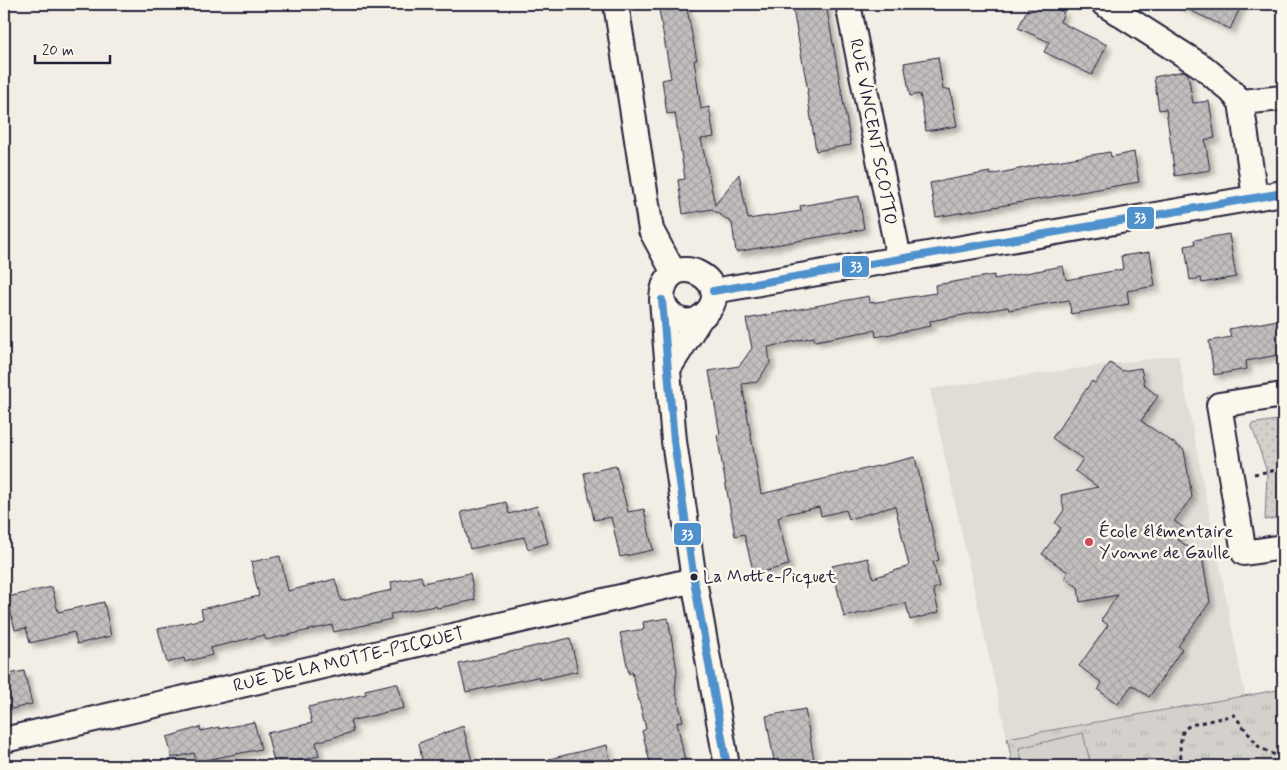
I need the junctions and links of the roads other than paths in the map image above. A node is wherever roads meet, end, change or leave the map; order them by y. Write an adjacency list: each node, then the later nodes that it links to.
1 (616, 4): 9 (street)
2 (848, 4): 8 (street, RUE VINCENT SCOTTO)
3 (1104, 4): 5 (street)
4 (1283, 98): 5 (street)
5 (1241, 102): 7 (street)
6 (1283, 193): 7 (street)
7 (1256, 197): 8 (street)
8 (898, 259): 10 (street)
9 (674, 273): 10 (street); 11 (street)
10 (713, 291): 12 (street)
11 (662, 300): 12 (street); 13 (street)
12 (701, 317): 13 (street)
13 (668, 369): 16 (street)
14 (1283, 395): 15 (street)
15 (1283, 547)
16 (694, 580): 17 (street, RUE DE LA MOTTE-PICQUET); 18 (street)
17 (4, 740)
18 (727, 766)

